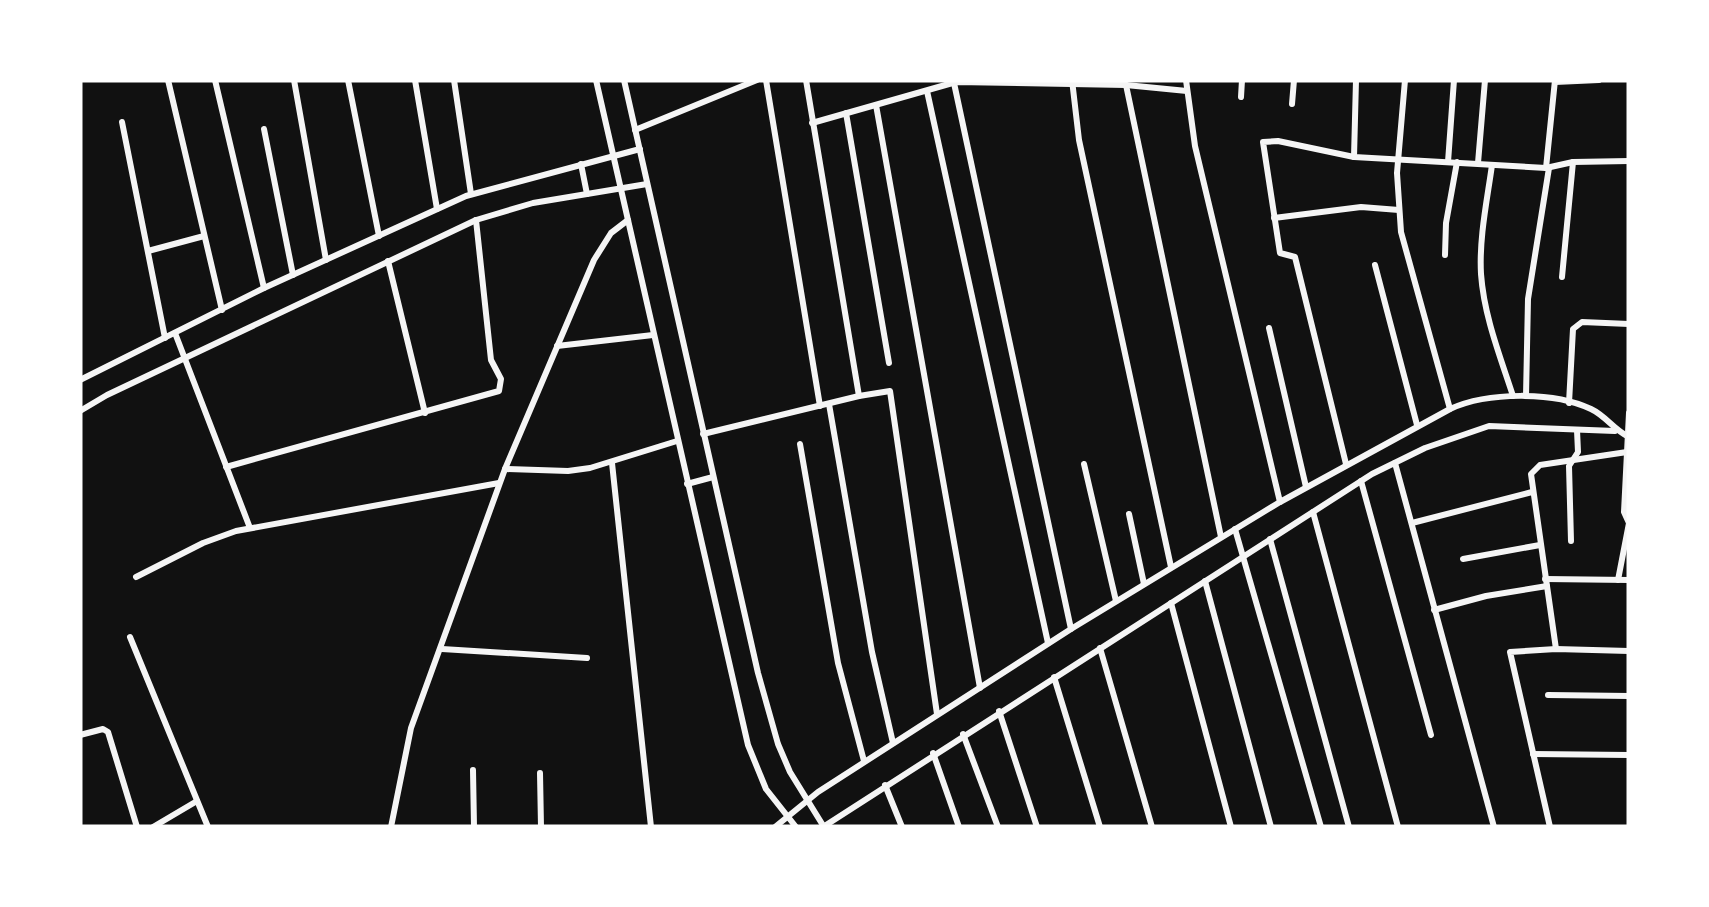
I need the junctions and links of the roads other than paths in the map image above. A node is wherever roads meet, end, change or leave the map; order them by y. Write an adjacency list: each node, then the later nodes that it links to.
1 (168, 80): 58 (street)
2 (215, 80): 67 (street)
3 (294, 80): 62 (street)
4 (348, 80): 59 (street)
5 (414, 80): 53 (street)
6 (454, 80): 51 (street)
7 (596, 80): 38 (street)
8 (624, 80): 36 (street)
9 (758, 80): 36 (street)
10 (766, 80): 82 (street)
11 (806, 80): 34 (street)
12 (914, 80): 28 (street)
13 (1186, 80): 27 (street)
14 (1242, 80): 29 (street)
15 (1294, 80): 31 (street)
16 (1356, 80): 39 (street)
17 (1405, 80): 40 (street)
18 (1454, 80): 42 (street)
19 (1485, 80): 46 (street)
20 (1600, 80): 21 (street)
21 (1555, 81): 48 (street)
22 (949, 82): 23 (street); 28 (street); 131 (street)
23 (1001, 82): 24 (street)
24 (1072, 82): 25 (street); 121 (street)
25 (1115, 83): 26 (street)
26 (1126, 85): 27 (street); 115 (street)
27 (1188, 91): 108 (street)
28 (924, 92): 30 (street); 133 (street)
29 (1241, 97)
30 (876, 104): 32 (street); 140 (street)
31 (1292, 104)
32 (846, 113): 34 (street); 76 (street)
33 (122, 122): 60 (street)
34 (812, 123): 78 (street)
35 (264, 129): 65 (street)
36 (636, 130): 37 (street)
37 (640, 149): 38 (street); 49 (street)
38 (614, 156): 45 (street); 50 (street)
39 (1354, 157): 40 (street); 55 (street)
40 (1398, 160): 42 (street); 54 (street)
41 (1629, 161): 44 (street)
42 (1448, 162): 43 (street)
43 (1457, 162): 46 (street); 61 (street)
44 (1572, 162): 48 (street); 66 (street)
45 (582, 164): 51 (street); 52 (street)
46 (1478, 164): 47 (street)
47 (1492, 165): 48 (street); 79 (street)
48 (1548, 168): 80 (street)
49 (648, 184): 50 (street); 90 (street)
50 (621, 188): 52 (street); 57 (street)
51 (471, 194): 53 (street)
52 (587, 194): 56 (street)
53 (437, 209): 59 (street)
54 (1399, 210): 55 (street); 83 (street)
55 (1274, 218): 99 (street)
56 (476, 220): 63 (street); 85 (street)
57 (628, 220): 72 (street); 74 (street)
58 (204, 236): 60 (street); 68 (street)
59 (379, 236): 62 (street)
60 (147, 251): 73 (street)
61 (1444, 254)
62 (326, 260): 65 (street)
63 (388, 261): 75 (street); 85 (street)
64 (1374, 265): 87 (street)
65 (293, 275): 67 (street)
66 (1562, 277)
67 (264, 288): 68 (street)
68 (222, 310): 71 (street)
69 (1629, 324): 81 (street)
70 (1269, 328): 106 (street)
71 (174, 333): 73 (street); 75 (street)
72 (653, 335): 74 (street); 92 (street)
73 (165, 338): 77 (street)
74 (557, 346): 101 (street)
75 (184, 358): 84 (street); 100 (street)
76 (889, 363)
77 (80, 380)
78 (860, 396): 82 (street); 144 (street)
79 (1512, 396): 80 (street); 83 (street)
80 (1526, 396): 81 (street)
81 (1569, 403): 89 (street)
82 (824, 404): 90 (street); 148 (street)
83 (1450, 409): 87 (street)
84 (80, 412)
85 (425, 413): 100 (street)
86 (1629, 413): 91 (street)
87 (1417, 424): 99 (street)
88 (1577, 430): 89 (street); 95 (street); 96 (street)
89 (1616, 430): 91 (street)
90 (704, 434): 102 (street)
91 (1629, 437): 94 (street)
92 (677, 441): 97 (street); 105 (street)
93 (800, 444): 152 (street)
94 (1627, 452): 95 (street); 111 (street)
95 (1574, 460): 107 (street); 117 (street)
96 (1395, 463): 103 (street); 112 (street)
97 (612, 464): 101 (street); 165 (street)
98 (1084, 464): 128 (street)
99 (1346, 464): 106 (street)
100 (226, 467): 113 (street)
101 (506, 468): 104 (street)
102 (713, 478): 105 (street); 156 (street)
103 (1361, 481): 109 (street); 147 (street)
104 (500, 482): 113 (street); 134 (street)
105 (687, 484): 158 (street)
106 (1306, 487): 108 (street)
107 (1532, 492): 112 (street); 118 (street)
108 (1280, 502): 114 (street)
109 (1313, 512): 116 (street); 179 (street)
110 (1129, 514): 127 (street)
111 (1629, 520): 123 (street)
112 (1412, 523): 130 (street)
113 (250, 528): 122 (street)
114 (1235, 529): 115 (street); 119 (street)
115 (1221, 537): 121 (street)
116 (1270, 539): 119 (street); 178 (street)
117 (1571, 541)
118 (1540, 545): 120 (street); 126 (street)
119 (1243, 557): 125 (street); 177 (street)
120 (1463, 559)
121 (1170, 567): 127 (street)
122 (136, 577)
123 (1618, 580): 124 (street); 126 (street)
124 (1629, 580)
125 (1205, 581): 129 (street); 176 (street)
126 (1546, 583): 130 (street); 136 (street)
127 (1144, 584): 128 (street)
128 (1116, 601): 131 (street)
129 (1171, 603): 135 (street); 175 (street)
130 (1434, 610): 180 (street)
131 (1071, 629): 133 (street)
132 (130, 637): 157 (street)
133 (1048, 643): 140 (street)
134 (442, 648): 138 (street); 162 (street)
135 (1100, 648): 139 (street); 174 (street)
136 (1556, 649): 137 (street); 150 (street)
137 (1629, 651)
138 (587, 658)
139 (1054, 677): 143 (street); 173 (street)
140 (980, 688): 144 (street)
141 (1548, 695): 142 (street)
142 (1629, 696)
143 (999, 711): 145 (street); 172 (street)
144 (937, 715): 148 (street)
145 (964, 734): 149 (street); 171 (street)
146 (80, 735): 159 (street)
147 (1431, 735)
148 (893, 743): 152 (street)
149 (934, 753): 155 (street); 170 (street)
150 (1533, 754): 151 (street); 181 (street)
151 (1629, 755)
152 (864, 762): 156 (street)
153 (473, 770): 163 (street)
154 (540, 773): 164 (street)
155 (884, 785): 168 (street); 169 (street)
156 (806, 800): 158 (street); 168 (street)
157 (197, 802): 160 (street); 161 (street)
158 (787, 817): 166 (street); 167 (street)
159 (137, 827)
160 (153, 827)
161 (208, 827)
162 (391, 827)
163 (474, 827)
164 (541, 827)
165 (651, 827)
166 (775, 827)
167 (796, 827)
168 (823, 827)
169 (902, 827)
170 (959, 827)
171 (998, 827)
172 (1038, 827)
173 (1100, 827)
174 (1152, 827)
175 (1232, 827)
176 (1271, 827)
177 (1321, 827)
178 (1349, 827)
179 (1398, 827)
180 (1494, 827)
181 (1550, 827)

